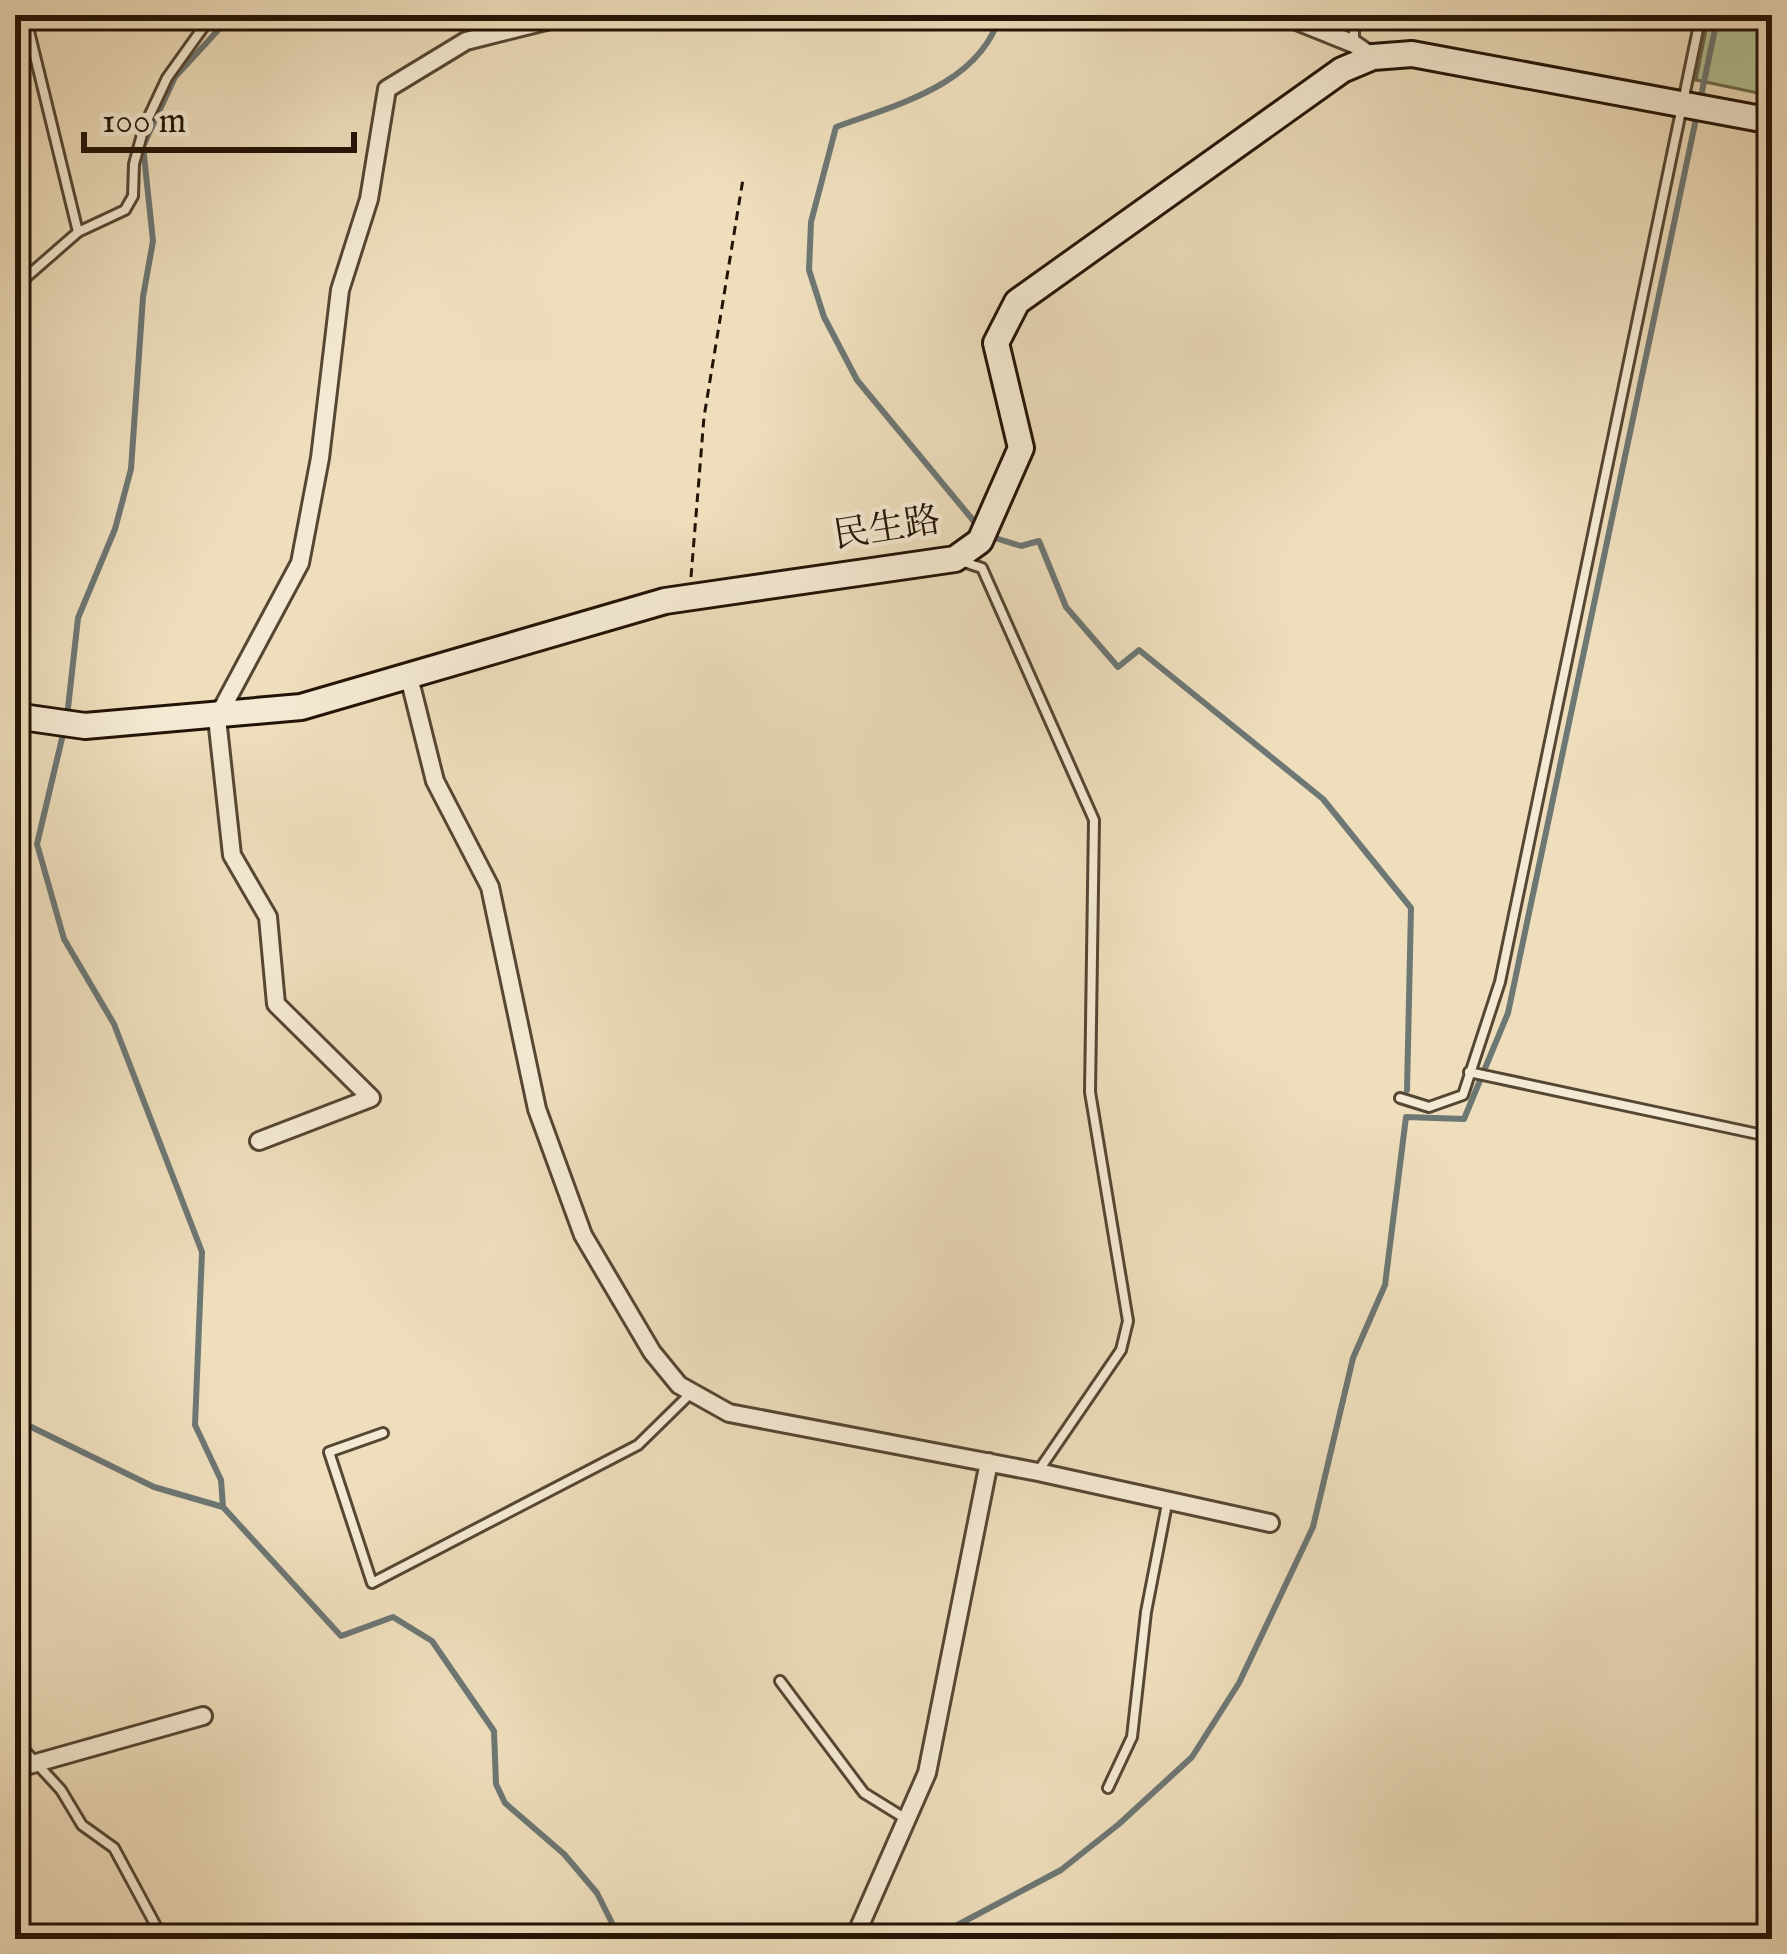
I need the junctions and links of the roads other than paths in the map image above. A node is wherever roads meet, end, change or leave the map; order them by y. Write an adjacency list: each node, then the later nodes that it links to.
1 (25, 15): 10 (lane)
2 (212, 15): 10 (lane)
3 (570, 15): 15 (street)
4 (1282, 15): 7 (street)
5 (1354, 15): 7 (lane)
6 (1701, 15): 8 (lane)
7 (1363, 50): 8 (street, 民生路); 12 (street, 民生路)
8 (1682, 104): 9 (street, 民生路); 16 (lane)
9 (1772, 121)
10 (78, 232): 11 (lane)
11 (15, 287)
12 (955, 559): 13 (street, 民生路); 23 (lane)
13 (409, 677): 15 (street, 民生路); 20 (street)
14 (15, 716): 15 (street, 民生路)
15 (217, 718): 19 (street)
16 (1469, 1072): 17 (lane); 18 (lane)
17 (1400, 1098)
18 (1772, 1137)
19 (259, 1142)
20 (688, 1395): 21 (lane); 22 (street)
21 (383, 1432)
22 (989, 1462): 23 (street); 32 (street)
23 (1038, 1472): 24 (street)
24 (1167, 1500): 25 (street); 31 (lane)
25 (1270, 1523)
26 (780, 1681): 32 (lane)
27 (203, 1716): 29 (street)
28 (15, 1740): 29 (lane)
29 (38, 1763): 30 (street); 33 (lane)
30 (15, 1769)
31 (1108, 1788)
32 (908, 1820): 34 (street)
33 (164, 1939)
34 (854, 1939)

